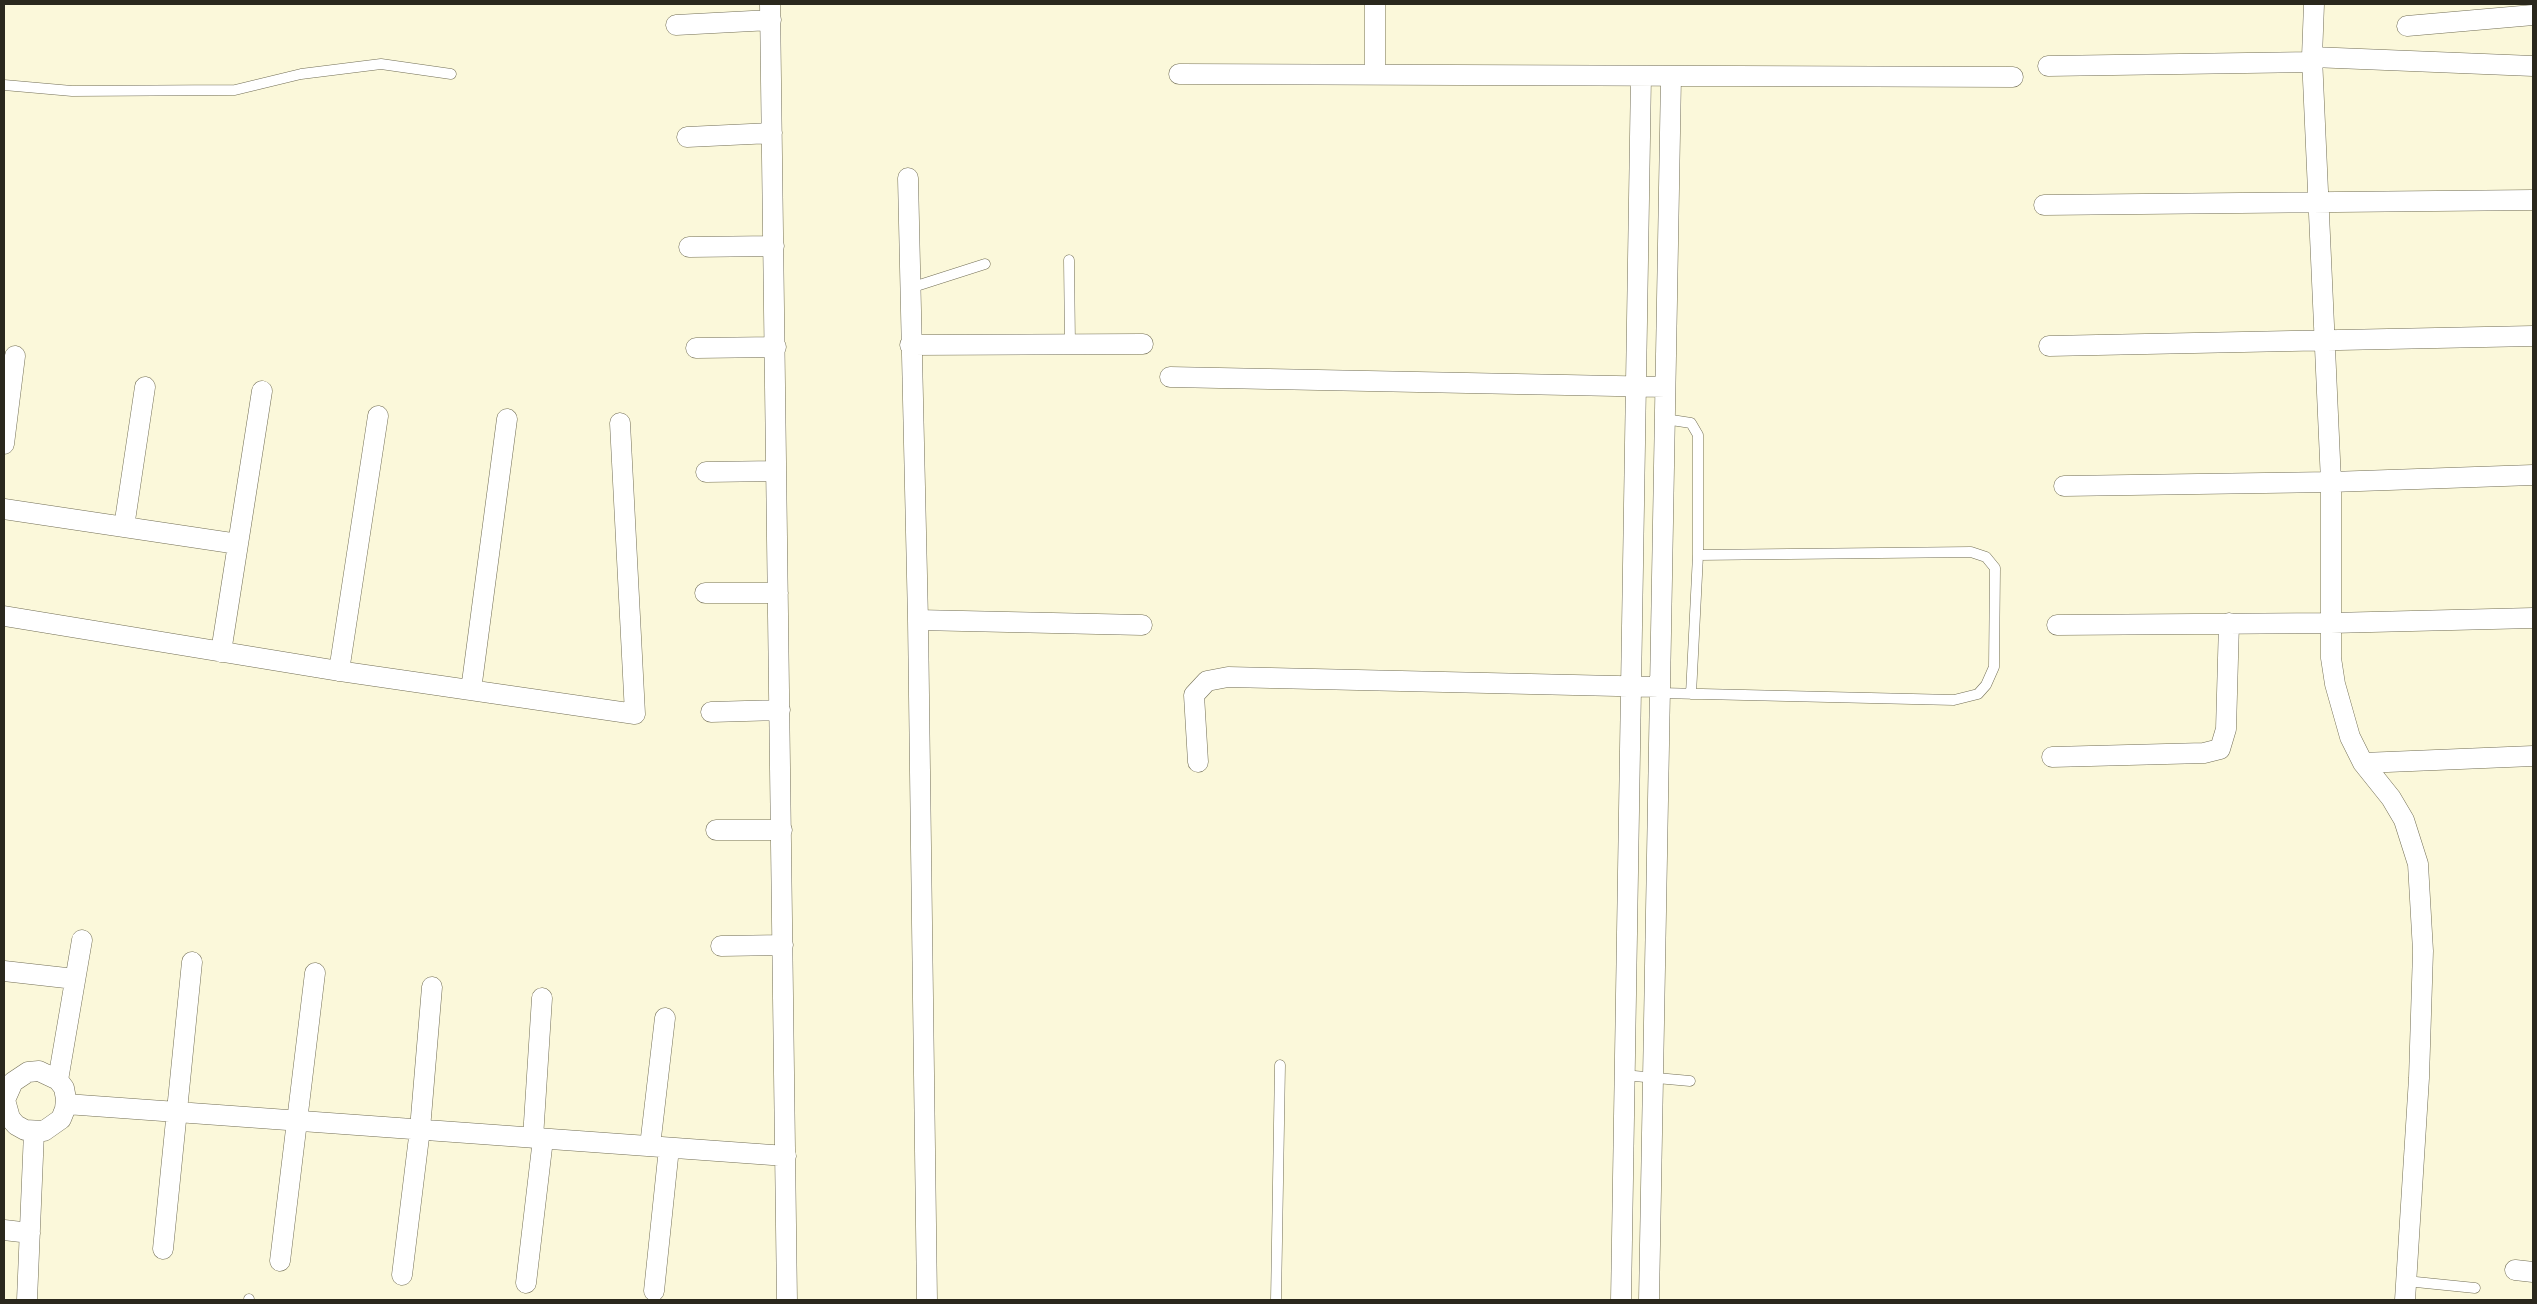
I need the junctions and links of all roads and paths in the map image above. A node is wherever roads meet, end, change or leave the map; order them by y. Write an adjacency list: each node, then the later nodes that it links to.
1 (1375, 4): 12 (street)
2 (2314, 4): 7 (street)
3 (770, 12): 5 (street); 17 (street)
4 (2533, 15): 6 (street)
5 (676, 25)
6 (2407, 26)
7 (2312, 59): 8 (street); 9 (street); 21 (street)
8 (2048, 66)
9 (2533, 66)
10 (451, 74): 16 (lane)
11 (1179, 74): 12 (street)
12 (1375, 74): 13 (street)
13 (1641, 76): 14 (street); 38 (street)
14 (1671, 76): 15 (street); 40 (street)
15 (2013, 77)
16 (4, 86)
17 (772, 133): 18 (street); 23 (street)
18 (687, 137)
19 (908, 178): 27 (street)
20 (2533, 200): 21 (street)
21 (2320, 202): 22 (street); 29 (street)
22 (2044, 205)
23 (774, 246): 24 (street); 32 (street)
24 (689, 247)
25 (1069, 260): 30 (lane)
26 (985, 264): 27 (lane)
27 (910, 288): 33 (street)
28 (2533, 336): 29 (street)
29 (2324, 341): 34 (street); 50 (street)
30 (1070, 344): 31 (street); 33 (street)
31 (1143, 344)
32 (776, 346): 35 (street); 47 (street)
33 (910, 346): 60 (street)
34 (2049, 346)
35 (696, 348)
36 (16, 356): 46 (street)
37 (1170, 377): 38 (street)
38 (1636, 386): 40 (street); 67 (street)
39 (145, 387): 53 (street)
40 (1666, 387): 44 (street)
41 (262, 391): 54 (street)
42 (378, 416): 66 (street)
43 (507, 419): 68 (street)
44 (1665, 419): 55 (lane); 69 (street)
45 (620, 423): 68 (street)
46 (4, 444)
47 (776, 471): 48 (street); 56 (street)
48 (706, 472)
49 (2533, 475): 50 (street)
50 (2331, 482): 51 (street); 62 (street)
51 (2064, 486)
52 (4, 508): 53 (street)
53 (124, 527): 54 (street)
54 (238, 544): 65 (street)
55 (1698, 555): 70 (lane); 70 (lane)
56 (778, 592): 57 (street); 71 (street)
57 (706, 593)
58 (4, 616): 65 (street)
59 (2533, 618): 62 (street)
60 (918, 620): 63 (street); 118 (street)
61 (2228, 623): 62 (street); 64 (street); 74 (street)
62 (2331, 623): 76 (street)
63 (1142, 625)
64 (2057, 625)
65 (221, 652): 66 (street)
66 (339, 672): 68 (street)
67 (1630, 686): 69 (street); 75 (street); 79 (street)
68 (471, 690)
69 (1660, 690): 70 (lane); 80 (street)
70 (1691, 694)
71 (780, 710): 72 (street); 78 (street)
72 (710, 712)
73 (2533, 756): 76 (street)
74 (2052, 757)
75 (1198, 762)
76 (2364, 763): 114 (street)
77 (716, 830): 78 (street)
78 (782, 830): 82 (street)
79 (1626, 930): 80 (street); 92 (street)
80 (1655, 930): 93 (street)
81 (82, 940): 87 (street)
82 (783, 945): 83 (street); 104 (street)
83 (720, 946)
84 (192, 962): 98 (street)
85 (4, 971): 87 (street)
86 (315, 973): 99 (street)
87 (75, 979): 94 (street)
88 (432, 986): 100 (street)
89 (542, 998): 102 (street)
90 (665, 1018): 103 (street)
91 (1280, 1065): 119 (lane)
92 (1623, 1075): 93 (lane); 105 (street)
93 (1652, 1078): 95 (lane); 106 (street)
94 (58, 1080): 96 (street); 97 (street)
95 (1690, 1081)
96 (5, 1100): 101 (street)
97 (66, 1104): 98 (street); 101 (street)
98 (177, 1112): 99 (street); 109 (street)
99 (298, 1120): 100 (street); 110 (street)
100 (420, 1129): 102 (street); 111 (street)
101 (34, 1132): 108 (street)
102 (538, 1138): 103 (street); 112 (street)
103 (659, 1147): 104 (street); 115 (street)
104 (786, 1156): 117 (street)
105 (1623, 1158): 106 (street); 120 (street)
106 (1652, 1160): 121 (street)
107 (4, 1230): 108 (street)
108 (30, 1233): 116 (street)
109 (163, 1249)
110 (280, 1261)
111 (402, 1275)
112 (526, 1283)
113 (2474, 1288): 114 (lane)
114 (2406, 1290)
115 (654, 1291)
116 (27, 1300)
117 (787, 1300)
118 (927, 1300)
119 (1276, 1300)
120 (1620, 1300)
121 (1649, 1300)

